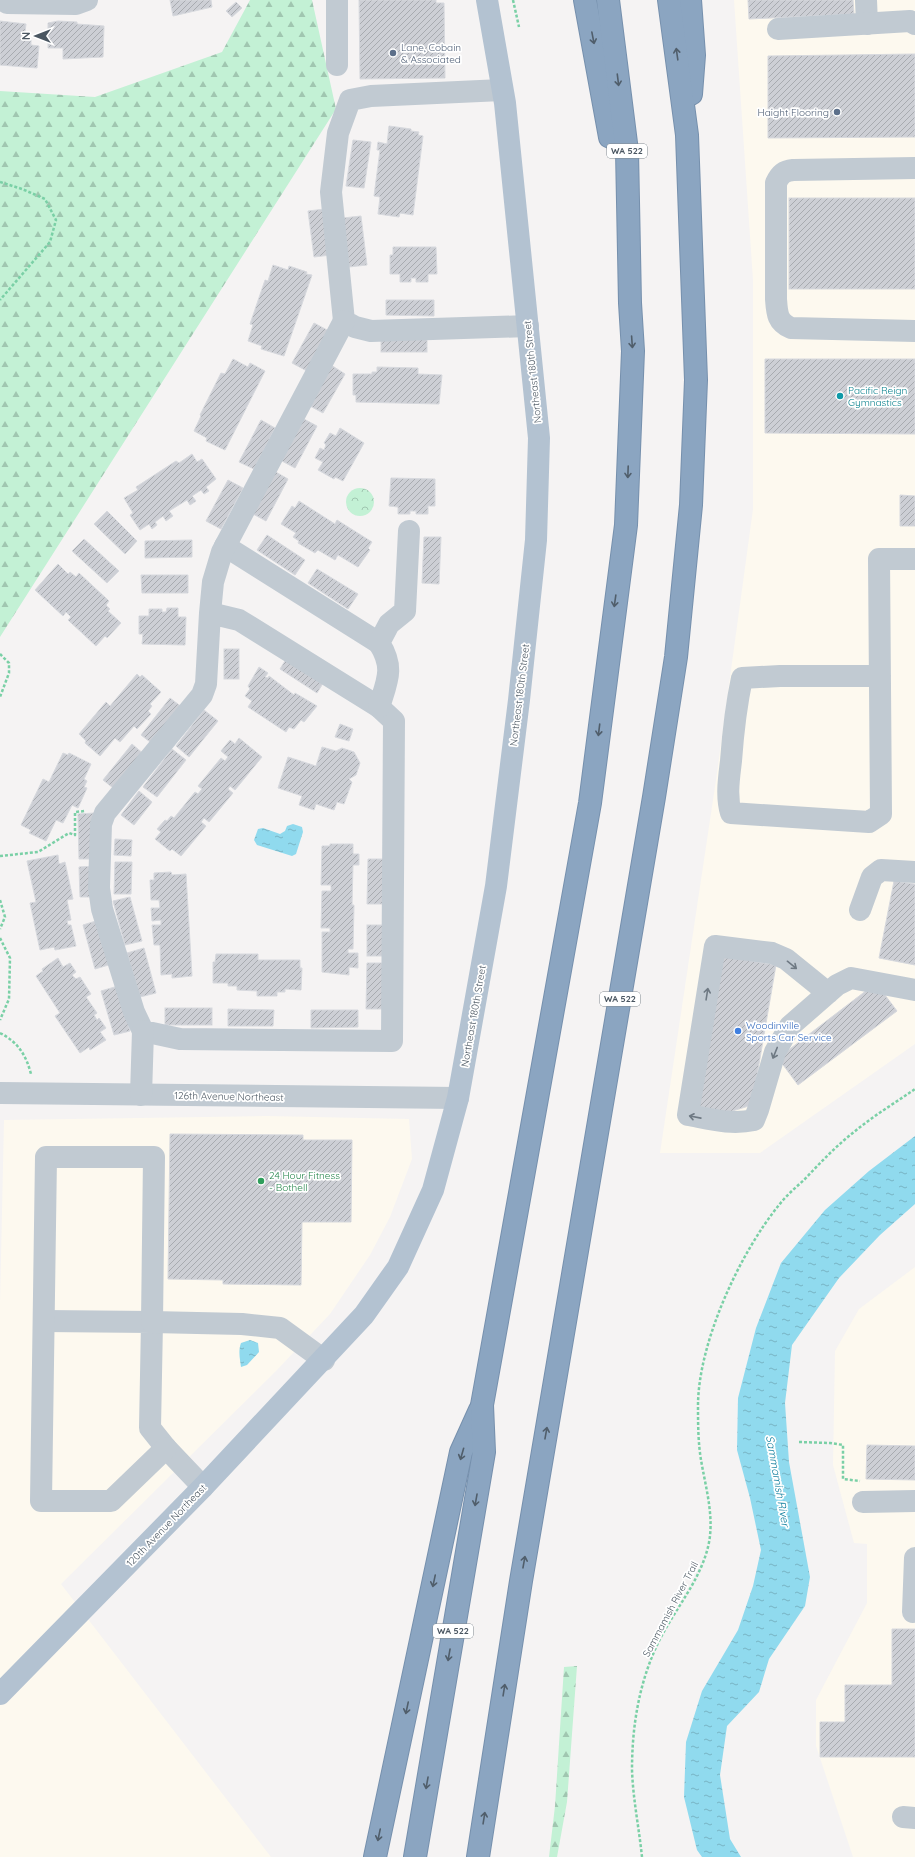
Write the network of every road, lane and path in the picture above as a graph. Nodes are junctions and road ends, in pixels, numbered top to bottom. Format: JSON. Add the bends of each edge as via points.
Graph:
{"nodes":[{"id":1,"x":87,"y":0,"type":"edge"},
{"id":2,"x":337,"y":0,"type":"edge"},
{"id":3,"x":487,"y":0,"type":"edge"},
{"id":4,"x":514,"y":0,"type":"edge"},
{"id":5,"x":585,"y":0,"type":"edge"},
{"id":6,"x":608,"y":0,"type":"edge"},
{"id":7,"x":669,"y":0,"type":"edge"},
{"id":8,"x":690,"y":0,"type":"edge"},
{"id":9,"x":866,"y":0,"type":"edge"},
{"id":10,"x":7,"y":3,"type":"dead end"},
{"id":11,"x":867,"y":24,"type":"junction"},
{"id":12,"x":915,"y":24,"type":"edge"},
{"id":13,"x":519,"y":27,"type":"dead end"},
{"id":14,"x":778,"y":29,"type":"dead end"},
{"id":15,"x":337,"y":65,"type":"dead end"},
{"id":16,"x":502,"y":90,"type":"junction"},
{"id":17,"x":687,"y":135,"type":"junction"},
{"id":18,"x":915,"y":168,"type":"edge"},
{"id":19,"x":0,"y":182,"type":"edge"},
{"id":20,"x":0,"y":300,"type":"edge"},
{"id":21,"x":630,"y":303,"type":"junction"},
{"id":22,"x":344,"y":321,"type":"junction"},
{"id":23,"x":528,"y":326,"type":"junction"},
{"id":24,"x":915,"y":331,"type":"edge"},
{"id":25,"x":409,"y":531,"type":"dead end"},
{"id":26,"x":225,"y":546,"type":"junction"},
{"id":27,"x":915,"y":559,"type":"edge"},
{"id":28,"x":210,"y":613,"type":"junction"},
{"id":29,"x":379,"y":643,"type":"junction"},
{"id":30,"x":0,"y":654,"type":"edge"},
{"id":31,"x":880,"y":676,"type":"junction"},
{"id":32,"x":0,"y":697,"type":"edge"},
{"id":33,"x":379,"y":707,"type":"junction"},
{"id":34,"x":105,"y":815,"type":"junction"},
{"id":35,"x":0,"y":856,"type":"edge"},
{"id":36,"x":915,"y":872,"type":"edge"},
{"id":37,"x":0,"y":900,"type":"edge"},
{"id":38,"x":860,"y":910,"type":"dead end"},
{"id":39,"x":0,"y":929,"type":"edge"},
{"id":40,"x":0,"y":938,"type":"edge"},
{"id":41,"x":915,"y":990,"type":"edge"},
{"id":42,"x":828,"y":993,"type":"junction"},
{"id":43,"x":0,"y":1020,"type":"edge"},
{"id":44,"x":144,"y":1031,"type":"junction"},
{"id":45,"x":0,"y":1033,"type":"edge"},
{"id":46,"x":915,"y":1089,"type":"edge"},
{"id":47,"x":0,"y":1093,"type":"edge"},
{"id":48,"x":32,"y":1094,"type":"junction"},
{"id":49,"x":141,"y":1095,"type":"junction"},
{"id":50,"x":458,"y":1098,"type":"junction"},
{"id":51,"x":44,"y":1321,"type":"junction"},
{"id":52,"x":152,"y":1322,"type":"junction"},
{"id":53,"x":326,"y":1357,"type":"junction"},
{"id":54,"x":482,"y":1405,"type":"junction"},
{"id":55,"x":799,"y":1442,"type":"dead end"},
{"id":56,"x":166,"y":1448,"type":"junction"},
{"id":57,"x":203,"y":1487,"type":"junction"},
{"id":58,"x":915,"y":1501,"type":"edge"},
{"id":59,"x":862,"y":1502,"type":"joint"},
{"id":60,"x":915,"y":1558,"type":"edge"},
{"id":61,"x":913,"y":1612,"type":"dead end"},
{"id":62,"x":0,"y":1694,"type":"edge"},
{"id":63,"x":375,"y":1857,"type":"edge"},
{"id":64,"x":415,"y":1857,"type":"edge"},
{"id":65,"x":478,"y":1857,"type":"edge"},
{"id":66,"x":642,"y":1857,"type":"edge"}],
"edges":[{"from":1,"to":10,"type":"street","via":[[76,4]]},
{"from":2,"to":15,"type":"street"},
{"from":3,"to":16,"type":"main road","name":"Northeast 180th Street"},
{"from":4,"to":13,"type":"path"},
{"from":5,"to":21,"type":"highway","one_way":true,"via":[[609,123]]},
{"from":6,"to":21,"type":"highway","number":"WA 522","one_way":true,"via":[[627,151]]},
{"from":17,"to":7,"type":"highway","number":"WA 522","one_way":true},
{"from":8,"to":17,"type":"highway","via":[[694,55]]},
{"from":9,"to":11,"type":"street"},
{"from":11,"to":12,"type":"street","via":[[910,21]]},
{"from":11,"to":14,"type":"street"},
{"from":16,"to":22,"type":"street","via":[[371,96],[350,100],[338,133],[331,192]]},
{"from":16,"to":23,"type":"main road","name":"Northeast 180th Street"},
{"from":65,"to":17,"type":"highway","number":"WA 522","one_way":true,"via":[[521,1581],[676,657],[691,505],[696,380]]},
{"from":18,"to":24,"type":"street","via":[[785,171],[776,183],[776,299],[779,321],[791,328]]},
{"from":19,"to":20,"type":"path","via":[[45,199],[56,220],[50,242]]},
{"from":21,"to":54,"type":"highway","number":"WA 522","one_way":true,"via":[[633,351],[626,525],[590,803]]},
{"from":22,"to":23,"type":"street","via":[[372,331]]},
{"from":22,"to":26,"type":"street"},
{"from":23,"to":50,"type":"main road","name":"Northeast 180th Street","via":[[539,438],[536,540],[496,886]]},
{"from":25,"to":29,"type":"street","via":[[405,611],[389,624]]},
{"from":26,"to":28,"type":"street","via":[[213,582]]},
{"from":26,"to":29,"type":"street"},
{"from":27,"to":31,"type":"street","via":[[879,558]]},
{"from":28,"to":33,"type":"street","via":[[239,620]]},
{"from":28,"to":34,"type":"street","via":[[206,684],[202,695]]},
{"from":29,"to":33,"type":"street","via":[[387,656],[388,675]]},
{"from":30,"to":32,"type":"path","via":[[9,663],[10,673]]},
{"from":31,"to":31,"type":"street","via":[[880,814],[869,822],[731,813],[728,800],[730,772],[737,700],[742,678]]},
{"from":33,"to":44,"type":"street","via":[[394,722],[392,1041],[180,1039]]},
{"from":34,"to":35,"type":"path","via":[[94,811],[75,812],[75,836],[69,833],[38,852]]},
{"from":34,"to":44,"type":"street","via":[[101,824],[99,888],[102,909],[134,1012]]},
{"from":36,"to":38,"type":"street","via":[[880,870],[872,877]]},
{"from":37,"to":39,"type":"path","via":[[5,917]]},
{"from":40,"to":43,"type":"path","via":[[10,958],[8,999]]},
{"from":41,"to":42,"type":"street","via":[[851,978]]},
{"from":42,"to":42,"type":"street","one_way":true,"via":[[790,1026],[775,1052],[754,1120],[727,1122],[688,1115],[715,946],[772,953],[786,959]]},
{"from":44,"to":49,"type":"street"},
{"from":45,"to":48,"type":"path","via":[[11,1039],[28,1062]]},
{"from":46,"to":66,"type":"path","name":"Sammamish River Trail","via":[[854,1132],[779,1204],[735,1275],[717,1317],[705,1355],[698,1397],[701,1458],[710,1517],[709,1543],[699,1574],[662,1634],[653,1654],[643,1680],[635,1717],[632,1770]]},
{"from":47,"to":48,"type":"street","name":"126th Avenue Northeast"},
{"from":48,"to":49,"type":"street","name":"126th Avenue Northeast"},
{"from":49,"to":50,"type":"street","name":"126th Avenue Northeast"},
{"from":50,"to":53,"type":"main road","name":"Northeast 180th Street","via":[[433,1190],[398,1267],[364,1315]]},
{"from":51,"to":52,"type":"street"},
{"from":51,"to":52,"type":"street","via":[[46,1157],[154,1157]]},
{"from":51,"to":56,"type":"street","via":[[41,1501],[111,1501]]},
{"from":52,"to":53,"type":"street","via":[[242,1324],[280,1328]]},
{"from":52,"to":56,"type":"street","via":[[150,1428]]},
{"from":53,"to":57,"type":"main road","name":"120th Avenue Northeast"},
{"from":54,"to":63,"type":"highway","one_way":true,"via":[[461,1452]]},
{"from":54,"to":64,"type":"highway","number":"WA 522","one_way":true,"via":[[484,1452]]},
{"from":55,"to":59,"type":"path","via":[[830,1442],[843,1445],[843,1479],[863,1481]]},
{"from":56,"to":57,"type":"street"},
{"from":57,"to":62,"type":"main road","name":"120th Avenue Northeast"},
{"from":58,"to":59,"type":"street"},
{"from":60,"to":61,"type":"street"}]}
